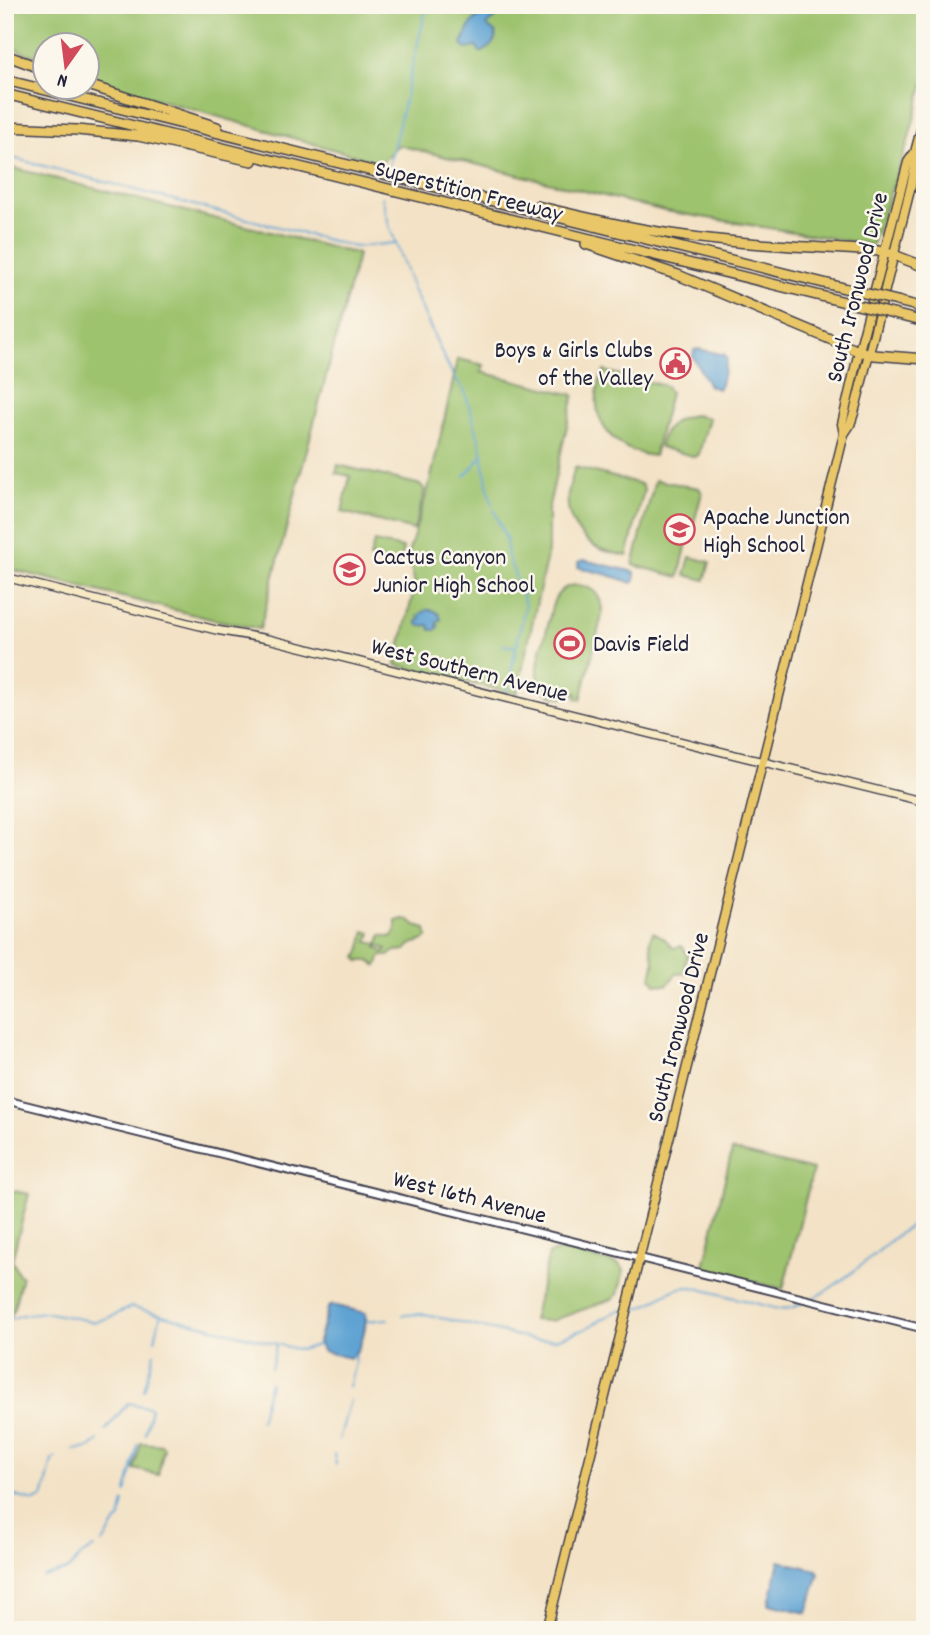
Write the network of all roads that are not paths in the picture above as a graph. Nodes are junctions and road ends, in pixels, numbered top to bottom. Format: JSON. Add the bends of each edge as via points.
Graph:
{"nodes":[{"id":1,"x":5,"y":55,"type":"edge"},
{"id":2,"x":32,"y":66,"type":"edge"},
{"id":3,"x":5,"y":80,"type":"edge"},
{"id":4,"x":102,"y":90,"type":"edge"},
{"id":5,"x":5,"y":94,"type":"edge"},
{"id":6,"x":925,"y":115,"type":"edge"},
{"id":7,"x":5,"y":127,"type":"edge"},
{"id":8,"x":278,"y":147,"type":"junction"},
{"id":9,"x":395,"y":176,"type":"junction"},
{"id":10,"x":359,"y":182,"type":"junction"},
{"id":11,"x":522,"y":222,"type":"junction"},
{"id":12,"x":889,"y":254,"type":"junction"},
{"id":13,"x":925,"y":267,"type":"edge"},
{"id":14,"x":925,"y":308,"type":"edge"},
{"id":15,"x":925,"y":322,"type":"edge"},
{"id":16,"x":864,"y":352,"type":"junction"},
{"id":17,"x":925,"y":359,"type":"edge"},
{"id":18,"x":5,"y":578,"type":"edge"},
{"id":19,"x":763,"y":762,"type":"junction"},
{"id":20,"x":925,"y":802,"type":"edge"},
{"id":21,"x":5,"y":1100,"type":"edge"},
{"id":22,"x":639,"y":1258,"type":"junction"},
{"id":23,"x":925,"y":1329,"type":"edge"},
{"id":24,"x":5,"y":1627,"type":"edge"},
{"id":25,"x":15,"y":1630,"type":"edge"},
{"id":26,"x":547,"y":1630,"type":"edge"}],
"edges":[{"from":1,"to":2,"type":"highway"},
{"from":3,"to":8,"type":"highway","name":"Superstition Freeway"},
{"from":4,"to":8,"type":"highway"},
{"from":5,"to":10,"type":"highway","name":"Superstition Freeway"},
{"from":6,"to":12,"type":"main road","name":"South Ironwood Drive","via":[[908,162]]},
{"from":7,"to":10,"type":"highway","via":[[138,136]]},
{"from":8,"to":9,"type":"highway","name":"Superstition Freeway"},
{"from":9,"to":12,"type":"highway","via":[[683,236]]},
{"from":9,"to":14,"type":"highway","name":"Superstition Freeway","bridge":true},
{"from":10,"to":11,"type":"highway","name":"Superstition Freeway"},
{"from":11,"to":15,"type":"highway","name":"Superstition Freeway","bridge":true},
{"from":11,"to":16,"type":"highway","via":[[678,275]]},
{"from":12,"to":13,"type":"highway"},
{"from":12,"to":16,"type":"main road","name":"South Ironwood Drive"},
{"from":16,"to":17,"type":"highway"},
{"from":16,"to":19,"type":"main road","name":"South Ironwood Drive","via":[[842,424],[844,434]]},
{"from":18,"to":19,"type":"main road","name":"West Southern Avenue"},
{"from":19,"to":20,"type":"main road","name":"West Southern Avenue"},
{"from":19,"to":22,"type":"main road","name":"South Ironwood Drive"},
{"from":21,"to":22,"type":"street","name":"West 16th Avenue"},
{"from":22,"to":23,"type":"street","name":"West 16th Avenue"},
{"from":22,"to":26,"type":"main road","name":"South Ironwood Drive"},
{"from":24,"to":25,"type":"main road"}]}
